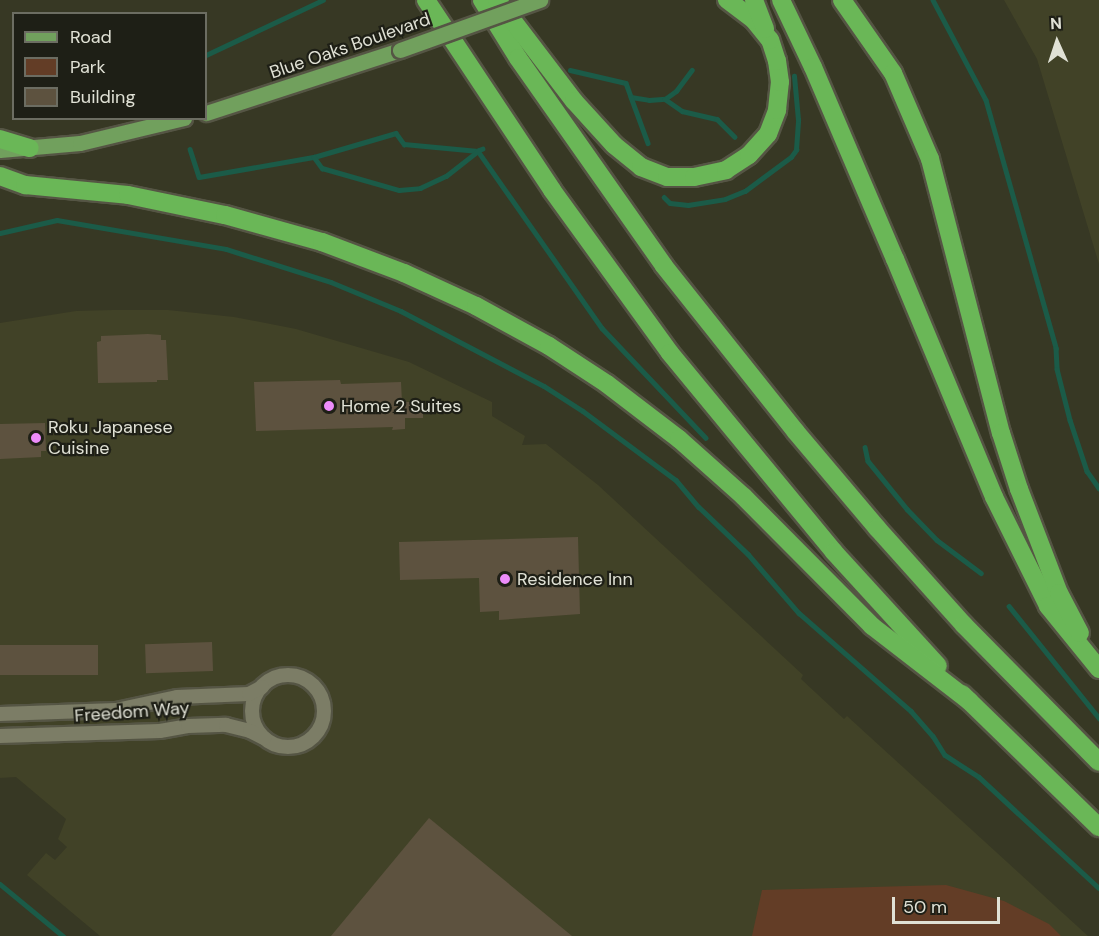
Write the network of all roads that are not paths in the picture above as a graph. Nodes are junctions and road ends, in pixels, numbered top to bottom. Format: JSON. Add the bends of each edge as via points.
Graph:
{"nodes":[{"id":1,"x":426,"y":0,"type":"edge"},
{"id":2,"x":482,"y":0,"type":"edge"},
{"id":3,"x":497,"y":0,"type":"edge"},
{"id":4,"x":540,"y":0,"type":"edge"},
{"id":5,"x":727,"y":0,"type":"edge"},
{"id":6,"x":754,"y":0,"type":"edge"},
{"id":7,"x":781,"y":0,"type":"edge"},
{"id":8,"x":842,"y":0,"type":"edge"},
{"id":9,"x":770,"y":40,"type":"junction"},
{"id":10,"x":207,"y":113,"type":"edge"},
{"id":11,"x":175,"y":120,"type":"edge"},
{"id":12,"x":0,"y":139,"type":"edge"},
{"id":13,"x":30,"y":148,"type":"junction"},
{"id":14,"x":0,"y":150,"type":"edge"},
{"id":15,"x":0,"y":176,"type":"edge"},
{"id":16,"x":25,"y":185,"type":"junction"},
{"id":17,"x":0,"y":186,"type":"edge"},
{"id":18,"x":1098,"y":667,"type":"edge"},
{"id":19,"x":262,"y":687,"type":"junction"},
{"id":20,"x":969,"y":701,"type":"junction"},
{"id":21,"x":0,"y":714,"type":"edge"},
{"id":22,"x":0,"y":736,"type":"edge"},
{"id":23,"x":264,"y":738,"type":"junction"},
{"id":24,"x":1099,"y":762,"type":"edge"},
{"id":25,"x":1099,"y":827,"type":"edge"}],
"edges":[{"from":1,"to":20,"type":"highway","via":[[552,190],[670,353],[827,543]]},
{"from":2,"to":24,"type":"highway","via":[[531,78],[657,257],[796,432],[964,625]]},
{"from":3,"to":9,"type":"highway","via":[[574,101],[614,145],[642,167],[667,177],[694,177],[726,170],[749,155],[768,134],[777,110],[780,82]]},
{"from":4,"to":10,"type":"main road","name":"Blue Oaks Boulevard","bridge":true},
{"from":5,"to":9,"type":"highway","via":[[754,20]]},
{"from":6,"to":9,"type":"highway"},
{"from":7,"to":18,"type":"highway","via":[[813,66],[993,497],[1048,606]]},
{"from":8,"to":18,"type":"highway","via":[[893,73],[930,159],[1018,489],[1059,593]]},
{"from":11,"to":13,"type":"main road","via":[[80,142]]},
{"from":12,"to":13,"type":"highway"},
{"from":13,"to":14,"type":"main road"},
{"from":15,"to":16,"type":"highway"},
{"from":16,"to":17,"type":"highway"},
{"from":16,"to":20,"type":"highway","via":[[128,195],[225,215],[322,242],[477,306],[607,384],[679,439],[744,497],[872,626]]},
{"from":19,"to":21,"type":"street","name":"Freedom Way","via":[[249,694],[177,697],[116,710]]},
{"from":19,"to":23,"type":"street","via":[[252,713]]},
{"from":19,"to":23,"type":"street","via":[[287,675],[305,679],[319,692],[324,710],[315,736],[299,746],[281,747]]},
{"from":20,"to":25,"type":"highway"},
{"from":22,"to":23,"type":"street","name":"Freedom Way","via":[[226,725]]}]}
